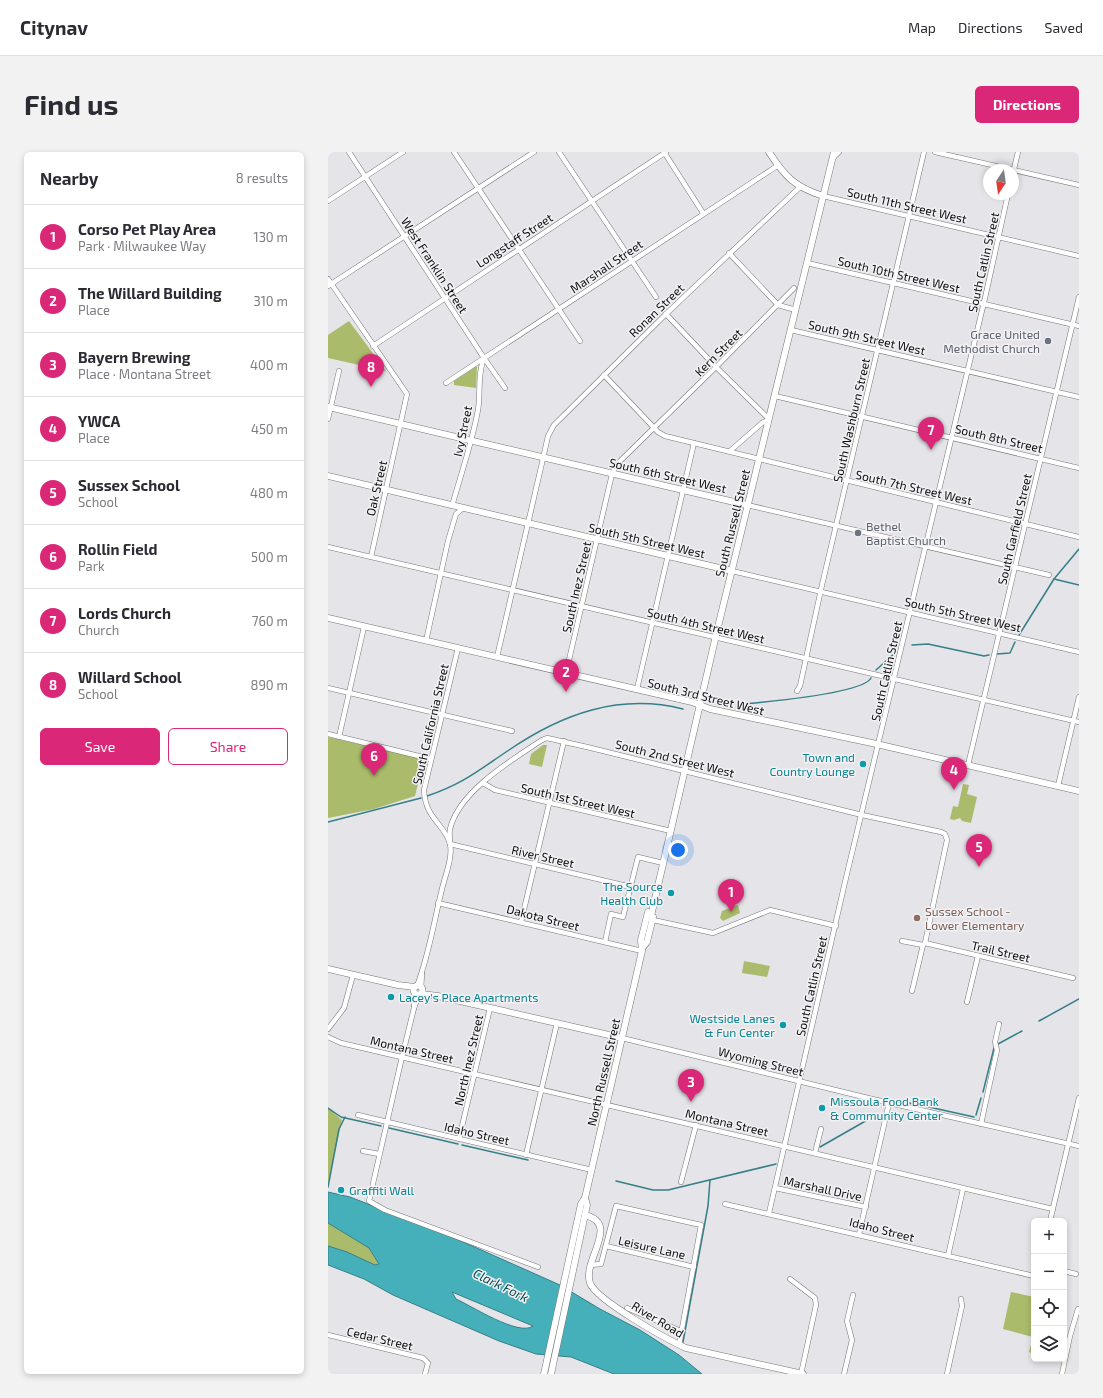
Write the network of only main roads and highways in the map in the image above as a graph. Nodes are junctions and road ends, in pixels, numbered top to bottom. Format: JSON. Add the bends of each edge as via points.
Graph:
{"nodes":[{"id":1,"x":769,"y":152,"type":"edge"},
{"id":2,"x":834,"y":152,"type":"edge"},
{"id":3,"x":824,"y":196,"type":"junction"},
{"id":4,"x":329,"y":408,"type":"edge"},
{"id":5,"x":328,"y":476,"type":"edge"},
{"id":6,"x":748,"y":505,"type":"junction"},
{"id":7,"x":732,"y":571,"type":"junction"},
{"id":8,"x":328,"y":618,"type":"edge"},
{"id":9,"x":703,"y":706,"type":"junction"},
{"id":10,"x":1079,"y":791,"type":"edge"},
{"id":11,"x":654,"y":900,"type":"junction"},
{"id":12,"x":643,"y":949,"type":"junction"},
{"id":13,"x":328,"y":969,"type":"edge"},
{"id":14,"x":622,"y":1038,"type":"junction"},
{"id":15,"x":585,"y":1198,"type":"junction"},
{"id":16,"x":585,"y":1215,"type":"junction"},
{"id":17,"x":544,"y":1374,"type":"edge"},
{"id":18,"x":551,"y":1374,"type":"edge"},
{"id":19,"x":802,"y":1374,"type":"edge"}],
"edges":[{"from":1,"to":3,"type":"main road","via":[[778,166],[800,187]]},
{"from":2,"to":3,"type":"main road","name":"South Russell Street"},
{"from":3,"to":6,"type":"main road","name":"South Russell Street"},
{"from":4,"to":6,"type":"main road","name":"South 6th Street West"},
{"from":5,"to":7,"type":"main road","name":"South 5th Street West"},
{"from":6,"to":7,"type":"main road","name":"South Russell Street"},
{"from":7,"to":9,"type":"main road","name":"South Russell Street"},
{"from":8,"to":9,"type":"main road","name":"South 3rd Street West"},
{"from":9,"to":10,"type":"main road","name":"South 3rd Street West"},
{"from":9,"to":11,"type":"main road","name":"South Russell Street"},
{"from":11,"to":12,"type":"main road","name":"South Russell Street","via":[[652,920]]},
{"from":11,"to":12,"type":"main road","name":"South Russell Street","via":[[641,940]]},
{"from":12,"to":14,"type":"main road","name":"North Russell Street"},
{"from":13,"to":14,"type":"main road","name":"Wyoming Street"},
{"from":14,"to":15,"type":"main road","name":"North Russell Street"},
{"from":15,"to":16,"type":"main road","name":"North Russell Street"},
{"from":15,"to":17,"type":"main road","name":"North Russell Street","via":[[581,1204]]},
{"from":16,"to":18,"type":"main road","name":"North Russell Street"},
{"from":16,"to":19,"type":"main road","name":"River Road","via":[[595,1218],[601,1228],[589,1273],[590,1286],[602,1298],[679,1345]]}]}
